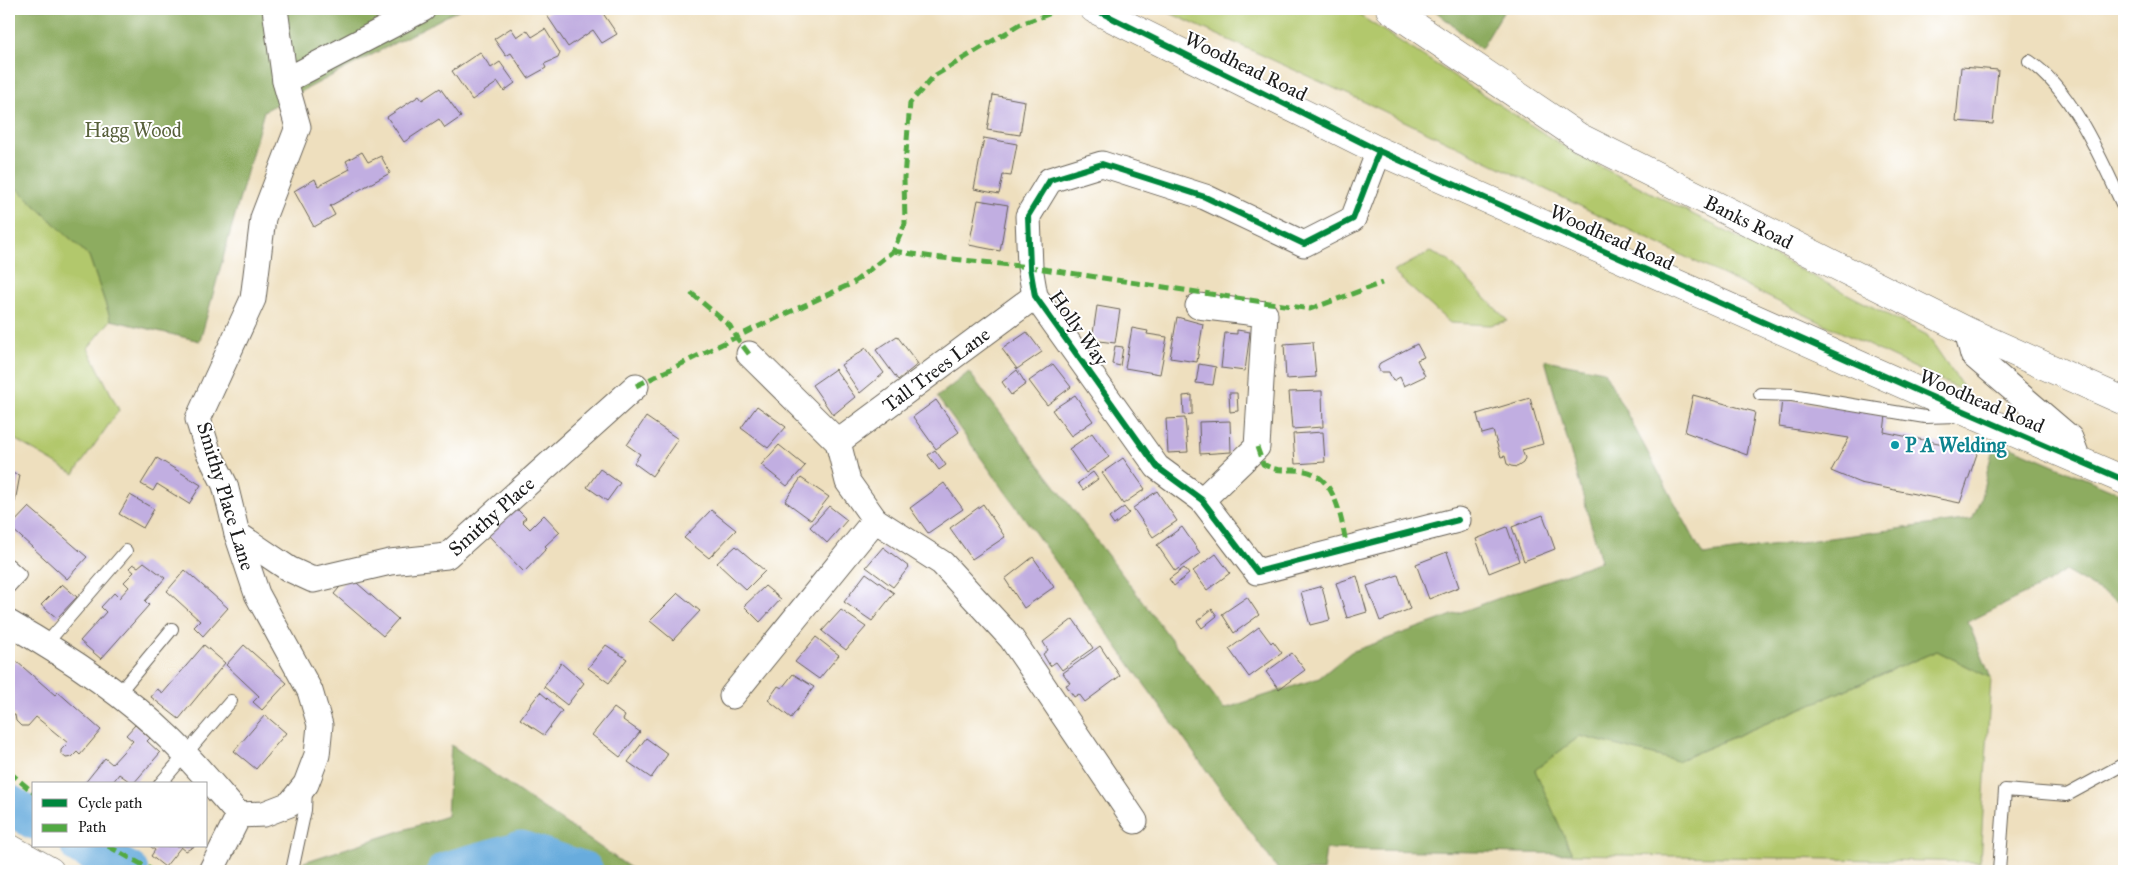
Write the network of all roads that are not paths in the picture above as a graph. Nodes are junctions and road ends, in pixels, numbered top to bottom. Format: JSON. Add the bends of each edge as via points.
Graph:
{"nodes":[{"id":1,"x":275,"y":9,"type":"edge"},
{"id":2,"x":423,"y":9,"type":"edge"},
{"id":3,"x":1094,"y":9,"type":"edge"},
{"id":4,"x":1390,"y":9,"type":"edge"},
{"id":5,"x":2029,"y":62,"type":"dead end"},
{"id":6,"x":284,"y":81,"type":"junction"},
{"id":7,"x":1379,"y":151,"type":"junction"},
{"id":8,"x":2124,"y":208,"type":"edge"},
{"id":9,"x":1035,"y":296,"type":"junction"},
{"id":10,"x":1198,"y":306,"type":"dead end"},
{"id":11,"x":1967,"y":331,"type":"junction"},
{"id":12,"x":749,"y":354,"type":"dead end"},
{"id":13,"x":636,"y":386,"type":"dead end"},
{"id":14,"x":1760,"y":394,"type":"dead end"},
{"id":15,"x":2124,"y":400,"type":"edge"},
{"id":16,"x":1974,"y":416,"type":"junction"},
{"id":17,"x":838,"y":442,"type":"junction"},
{"id":18,"x":2078,"y":460,"type":"junction"},
{"id":19,"x":2124,"y":480,"type":"edge"},
{"id":20,"x":1202,"y":500,"type":"junction"},
{"id":21,"x":875,"y":520,"type":"junction"},
{"id":22,"x":1458,"y":520,"type":"dead end"},
{"id":23,"x":237,"y":534,"type":"junction"},
{"id":24,"x":126,"y":551,"type":"dead end"},
{"id":25,"x":9,"y":565,"type":"edge"},
{"id":26,"x":9,"y":587,"type":"edge"},
{"id":27,"x":9,"y":622,"type":"edge"},
{"id":28,"x":172,"y":629,"type":"dead end"},
{"id":29,"x":46,"y":644,"type":"junction"},
{"id":30,"x":118,"y":694,"type":"junction"},
{"id":31,"x":732,"y":696,"type":"dead end"},
{"id":32,"x":231,"y":701,"type":"dead end"},
{"id":33,"x":185,"y":755,"type":"junction"},
{"id":34,"x":2124,"y":764,"type":"edge"},
{"id":35,"x":162,"y":782,"type":"edge"},
{"id":36,"x":306,"y":784,"type":"junction"},
{"id":37,"x":239,"y":815,"type":"junction"},
{"id":38,"x":1136,"y":820,"type":"dead end"},
{"id":39,"x":9,"y":848,"type":"edge"},
{"id":40,"x":50,"y":871,"type":"edge"},
{"id":41,"x":211,"y":871,"type":"edge"},
{"id":42,"x":292,"y":871,"type":"edge"},
{"id":43,"x":1999,"y":871,"type":"edge"}],
"edges":[{"from":1,"to":6,"type":"street","name":"Smithy Place Lane"},
{"from":2,"to":6,"type":"street"},
{"from":3,"to":7,"type":"main road","name":"Woodhead Road"},
{"from":4,"to":11,"type":"main road","name":"Banks Road","via":[[1579,137]]},
{"from":5,"to":8,"type":"lane","via":[[2043,70],[2083,125]]},
{"from":6,"to":23,"type":"street","name":"Smithy Place Lane","via":[[298,127],[263,218],[253,299],[198,419],[208,451],[225,485]]},
{"from":7,"to":9,"type":"street","name":"Holly Way","via":[[1353,219],[1304,244],[1205,197],[1102,164],[1050,180],[1028,216]]},
{"from":7,"to":16,"type":"main road","name":"Woodhead Road"},
{"from":9,"to":17,"type":"street","name":"Tall Trees Lane"},
{"from":9,"to":20,"type":"street","name":"Holly Way","via":[[1157,467]]},
{"from":10,"to":20,"type":"street","via":[[1265,314],[1257,448]]},
{"from":11,"to":15,"type":"main road","name":"Banks Road"},
{"from":11,"to":18,"type":"street","via":[[1972,355],[2070,438]]},
{"from":12,"to":17,"type":"street"},
{"from":13,"to":23,"type":"street","name":"Smithy Place","via":[[447,556],[390,562],[313,580]]},
{"from":14,"to":16,"type":"lane","via":[[1792,395],[1925,417]]},
{"from":16,"to":18,"type":"main road","name":"Woodhead Road"},
{"from":17,"to":21,"type":"street","via":[[848,482]]},
{"from":18,"to":19,"type":"main road","name":"Woodhead Road"},
{"from":20,"to":22,"type":"street","name":"Holly Way","via":[[1257,572]]},
{"from":21,"to":31,"type":"street"},
{"from":21,"to":38,"type":"street","via":[[942,563],[1011,638]]},
{"from":23,"to":36,"type":"street","name":"Smithy Place Lane","via":[[257,594],[310,690],[320,725],[317,755]]},
{"from":24,"to":29,"type":"lane"},
{"from":25,"to":26,"type":"lane","via":[[20,576]]},
{"from":27,"to":29,"type":"street"},
{"from":28,"to":30,"type":"lane"},
{"from":29,"to":30,"type":"street"},
{"from":30,"to":33,"type":"street"},
{"from":32,"to":33,"type":"lane"},
{"from":33,"to":35,"type":"lane"},
{"from":33,"to":37,"type":"street"},
{"from":34,"to":43,"type":"lane","via":[[2067,795],[2005,790]]},
{"from":36,"to":37,"type":"street","name":"Smithy Place Lane","via":[[290,804],[264,814]]},
{"from":36,"to":42,"type":"lane","via":[[306,810]]},
{"from":37,"to":41,"type":"street"},
{"from":39,"to":40,"type":"main road"}]}
